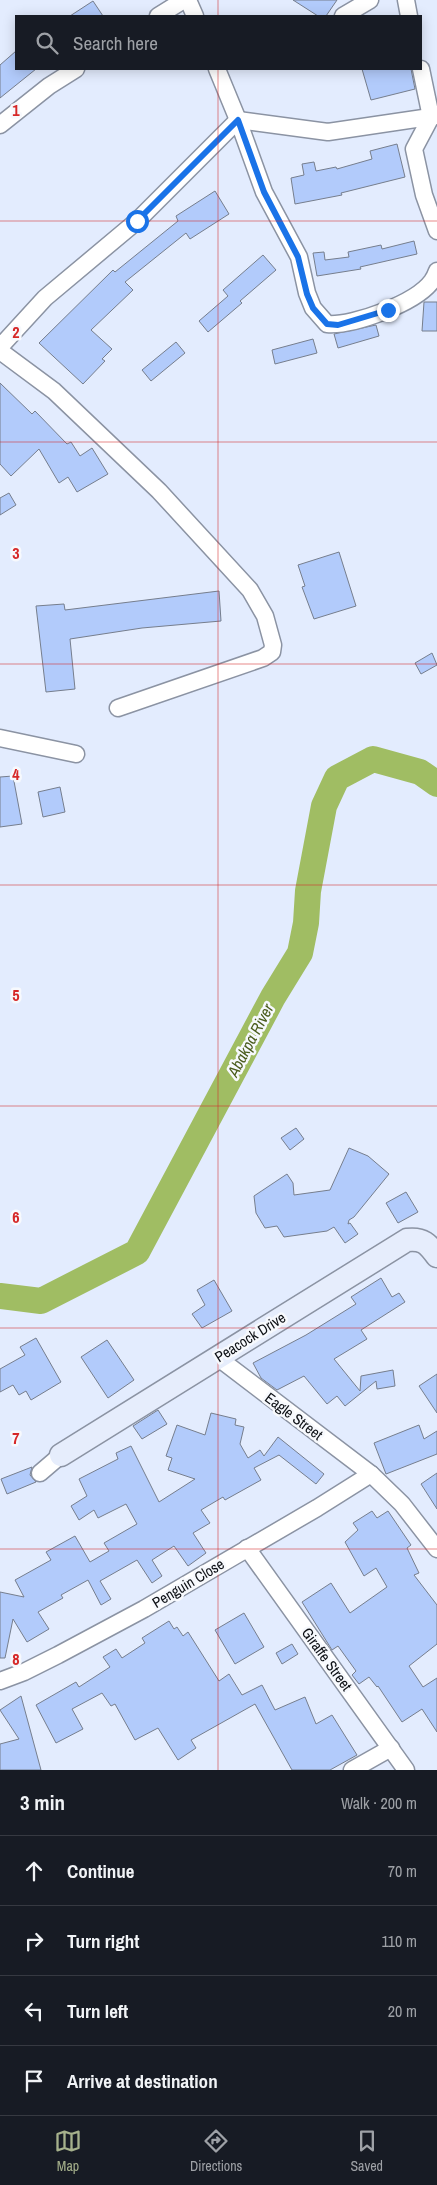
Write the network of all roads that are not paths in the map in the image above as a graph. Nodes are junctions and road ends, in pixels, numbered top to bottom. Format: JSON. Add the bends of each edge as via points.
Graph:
{"nodes":[{"id":1,"x":184,"y":0,"type":"edge"},
{"id":2,"x":188,"y":0,"type":"edge"},
{"id":3,"x":370,"y":0,"type":"edge"},
{"id":4,"x":406,"y":0,"type":"edge"},
{"id":5,"x":160,"y":15,"type":"edge"},
{"id":6,"x":195,"y":15,"type":"edge"},
{"id":7,"x":345,"y":15,"type":"edge"},
{"id":8,"x":409,"y":15,"type":"edge"},
{"id":9,"x":74,"y":70,"type":"edge"},
{"id":10,"x":217,"y":70,"type":"edge"},
{"id":11,"x":421,"y":70,"type":"edge"},
{"id":12,"x":434,"y":117,"type":"edge"},
{"id":13,"x":238,"y":120,"type":"junction"},
{"id":14,"x":0,"y":125,"type":"edge"},
{"id":15,"x":437,"y":231,"type":"edge"},
{"id":16,"x":437,"y":270,"type":"edge"},
{"id":17,"x":0,"y":349,"type":"edge"},
{"id":18,"x":118,"y":708,"type":"dead end"},
{"id":19,"x":0,"y":738,"type":"edge"},
{"id":20,"x":76,"y":754,"type":"dead end"},
{"id":21,"x":437,"y":1256,"type":"edge"},
{"id":22,"x":218,"y":1357,"type":"junction"},
{"id":23,"x":61,"y":1455,"type":"joint"},
{"id":24,"x":40,"y":1473,"type":"dead end"},
{"id":25,"x":371,"y":1474,"type":"junction"},
{"id":26,"x":247,"y":1548,"type":"junction"},
{"id":27,"x":437,"y":1549,"type":"edge"},
{"id":28,"x":0,"y":1680,"type":"edge"},
{"id":29,"x":391,"y":1748,"type":"junction"},
{"id":30,"x":352,"y":1770,"type":"edge"},
{"id":31,"x":406,"y":1770,"type":"edge"}],
"edges":[{"from":1,"to":5,"type":"street"},
{"from":2,"to":6,"type":"street"},
{"from":3,"to":7,"type":"street"},
{"from":4,"to":8,"type":"street"},
{"from":9,"to":14,"type":"street"},
{"from":10,"to":13,"type":"street"},
{"from":11,"to":12,"type":"street"},
{"from":12,"to":13,"type":"street","via":[[328,132]]},
{"from":12,"to":15,"type":"street","via":[[414,149],[424,195]]},
{"from":13,"to":16,"type":"street","via":[[264,192],[298,257],[313,308],[327,324],[338,325],[388,310],[411,299],[432,281]]},
{"from":13,"to":17,"type":"street","via":[[137,221],[45,298]]},
{"from":17,"to":18,"type":"street","via":[[54,391],[159,491],[250,590],[265,616],[273,645],[272,652],[263,658]]},
{"from":19,"to":20,"type":"street"},
{"from":21,"to":22,"type":"street","name":"Peacock Drive","via":[[429,1245],[419,1239],[408,1240]]},
{"from":22,"to":23,"type":"street","name":"Peacock Drive"},
{"from":22,"to":25,"type":"street","name":"Eagle Street"},
{"from":23,"to":24,"type":"street"},
{"from":25,"to":26,"type":"street","name":"Penguin Close"},
{"from":25,"to":27,"type":"street","name":"Eagle Street","via":[[402,1504]]},
{"from":26,"to":28,"type":"street","name":"Penguin Close","via":[[84,1642],[24,1672]]},
{"from":26,"to":29,"type":"street","name":"Giraffe Street"},
{"from":29,"to":30,"type":"street"},
{"from":29,"to":31,"type":"street","name":"Giraffe Street"}]}
